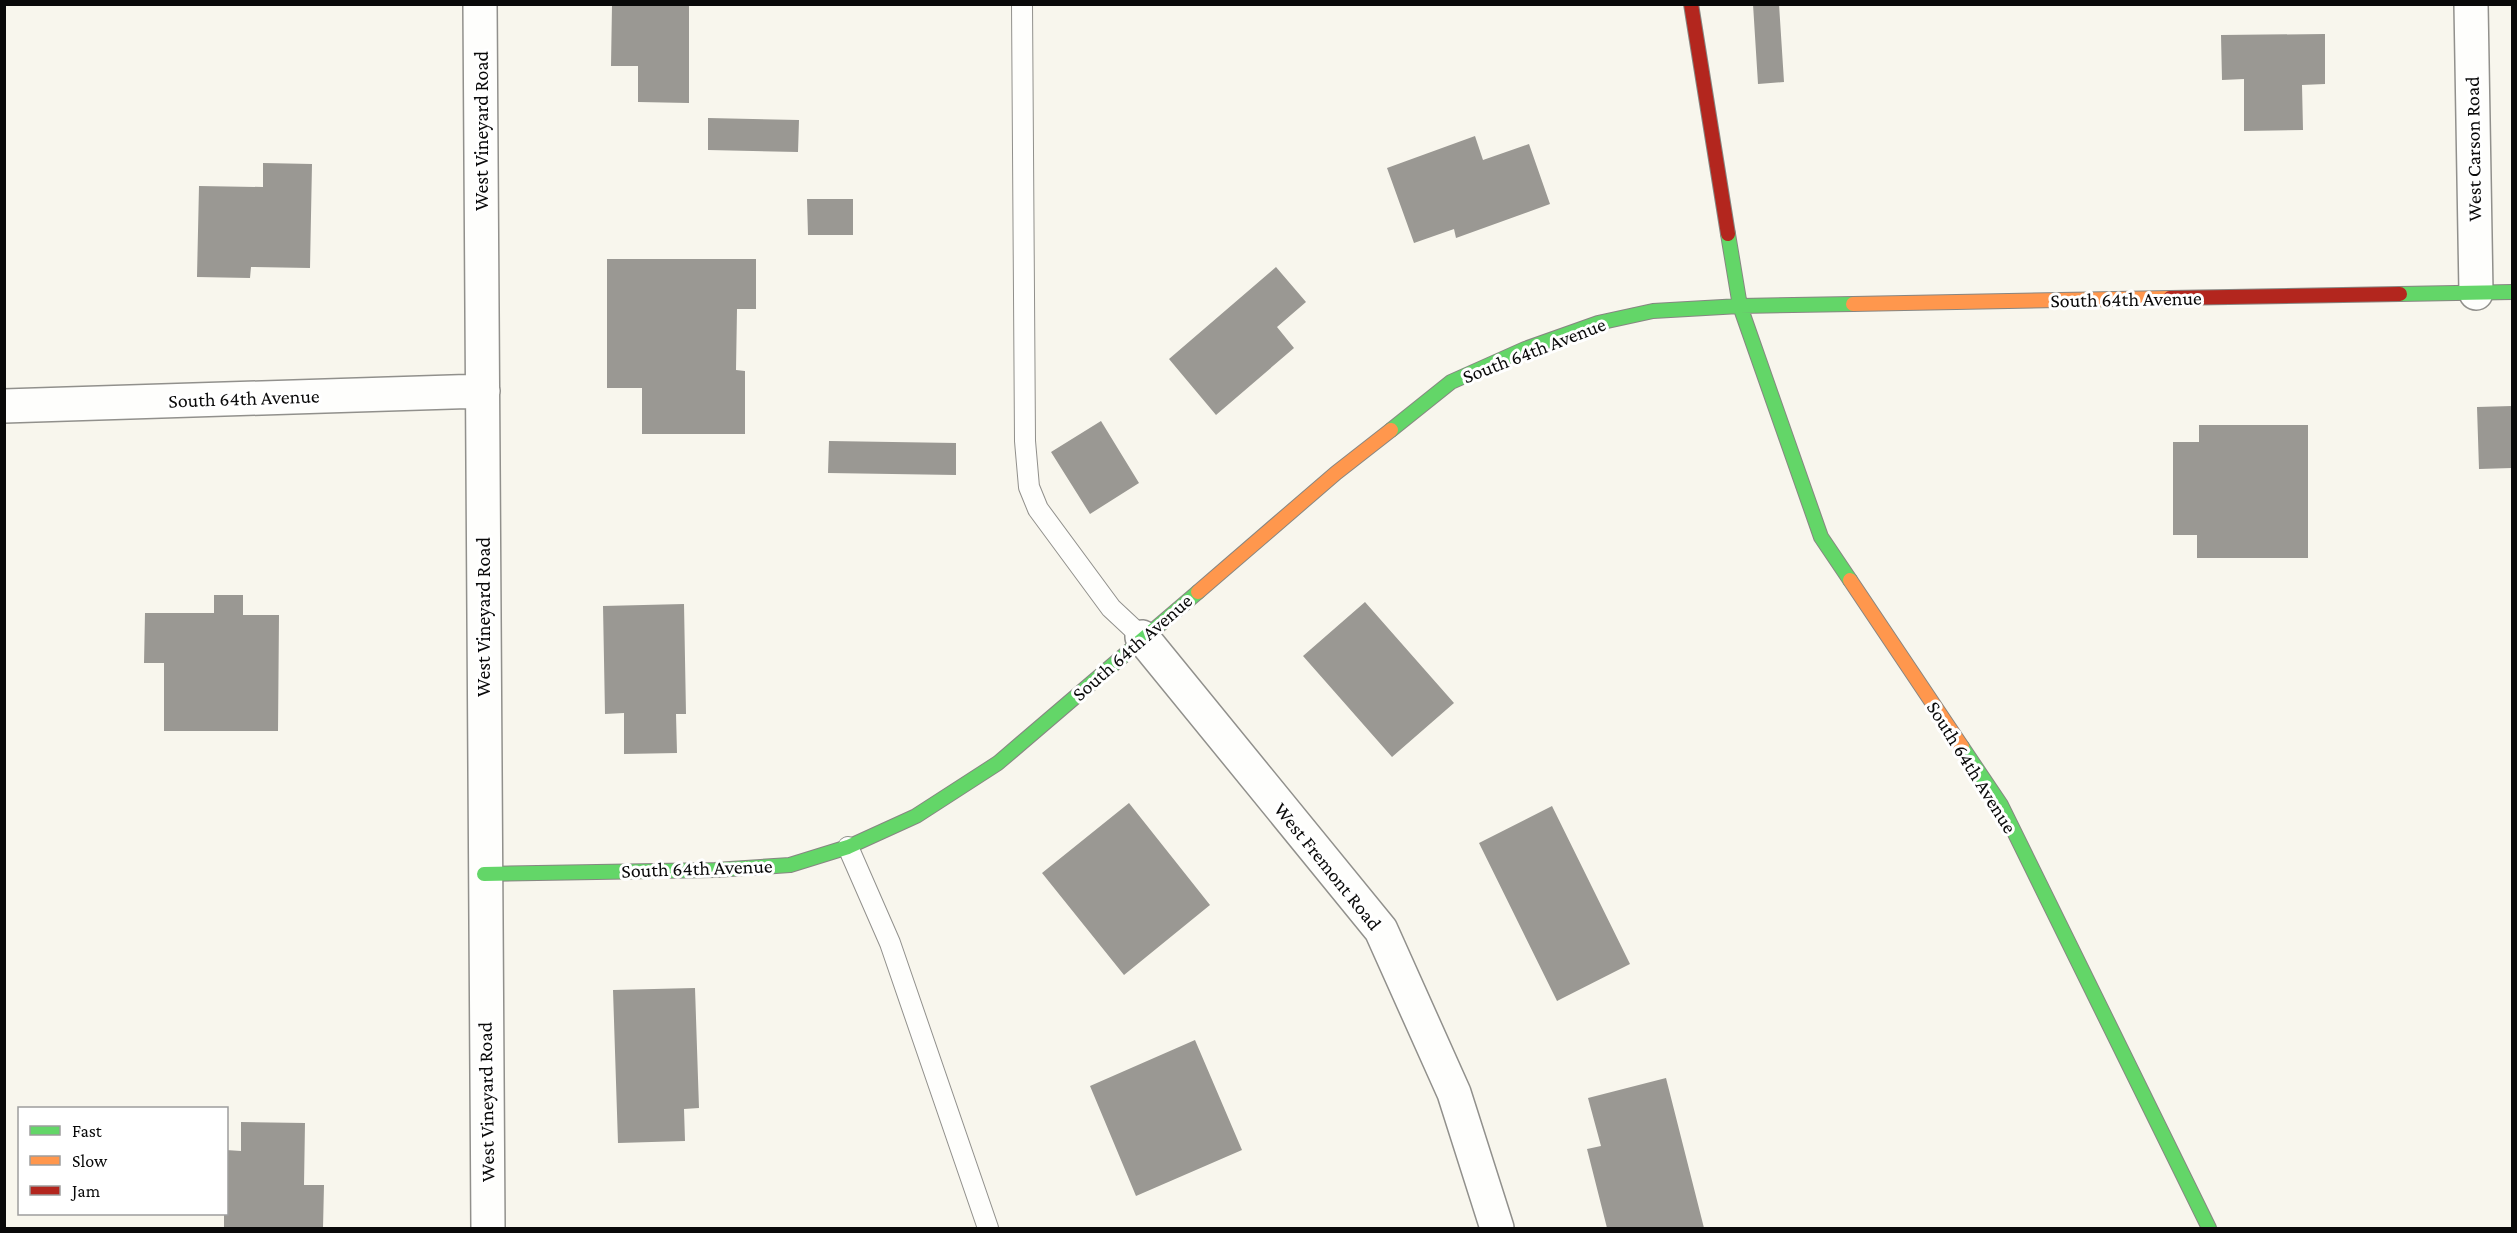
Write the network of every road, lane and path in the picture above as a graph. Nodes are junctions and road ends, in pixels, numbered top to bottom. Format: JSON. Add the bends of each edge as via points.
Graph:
{"nodes":[{"id":1,"x":480,"y":4,"type":"edge"},
{"id":2,"x":1022,"y":4,"type":"edge"},
{"id":3,"x":1691,"y":4,"type":"edge"},
{"id":4,"x":2471,"y":4,"type":"edge"},
{"id":5,"x":2512,"y":292,"type":"edge"},
{"id":6,"x":2476,"y":293,"type":"junction"},
{"id":7,"x":1740,"y":306,"type":"junction"},
{"id":8,"x":483,"y":391,"type":"junction"},
{"id":9,"x":4,"y":406,"type":"edge"},
{"id":10,"x":1142,"y":637,"type":"junction"},
{"id":11,"x":849,"y":847,"type":"junction"},
{"id":12,"x":484,"y":874,"type":"junction"},
{"id":13,"x":488,"y":1228,"type":"edge"},
{"id":14,"x":988,"y":1228,"type":"edge"},
{"id":15,"x":1497,"y":1228,"type":"edge"},
{"id":16,"x":2209,"y":1228,"type":"edge"}],
"edges":[{"from":1,"to":8,"type":"street","name":"West Vineyard Road"},
{"from":2,"to":10,"type":"lane","via":[[1025,441],[1029,487],[1038,510],[1105,599]]},
{"from":3,"to":7,"type":"street","name":"South 64th Avenue"},
{"from":4,"to":6,"type":"street","name":"West Carson Road"},
{"from":5,"to":6,"type":"street","name":"South 64th Avenue"},
{"from":6,"to":7,"type":"street","name":"South 64th Avenue"},
{"from":7,"to":10,"type":"street","name":"South 64th Avenue","via":[[1653,310],[1599,323],[1525,349],[1451,382],[1336,472]]},
{"from":7,"to":16,"type":"street","name":"South 64th Avenue","via":[[1821,537],[2001,805]]},
{"from":8,"to":9,"type":"street","name":"South 64th Avenue"},
{"from":8,"to":12,"type":"street","name":"West Vineyard Road"},
{"from":10,"to":11,"type":"street","name":"South 64th Avenue","via":[[998,763],[916,816]]},
{"from":10,"to":15,"type":"street","name":"West Fremont Road","via":[[1381,930],[1454,1093]]},
{"from":11,"to":12,"type":"street","name":"South 64th Avenue","via":[[790,865]]},
{"from":11,"to":14,"type":"lane","via":[[891,943]]},
{"from":12,"to":13,"type":"street","name":"West Vineyard Road"}]}
